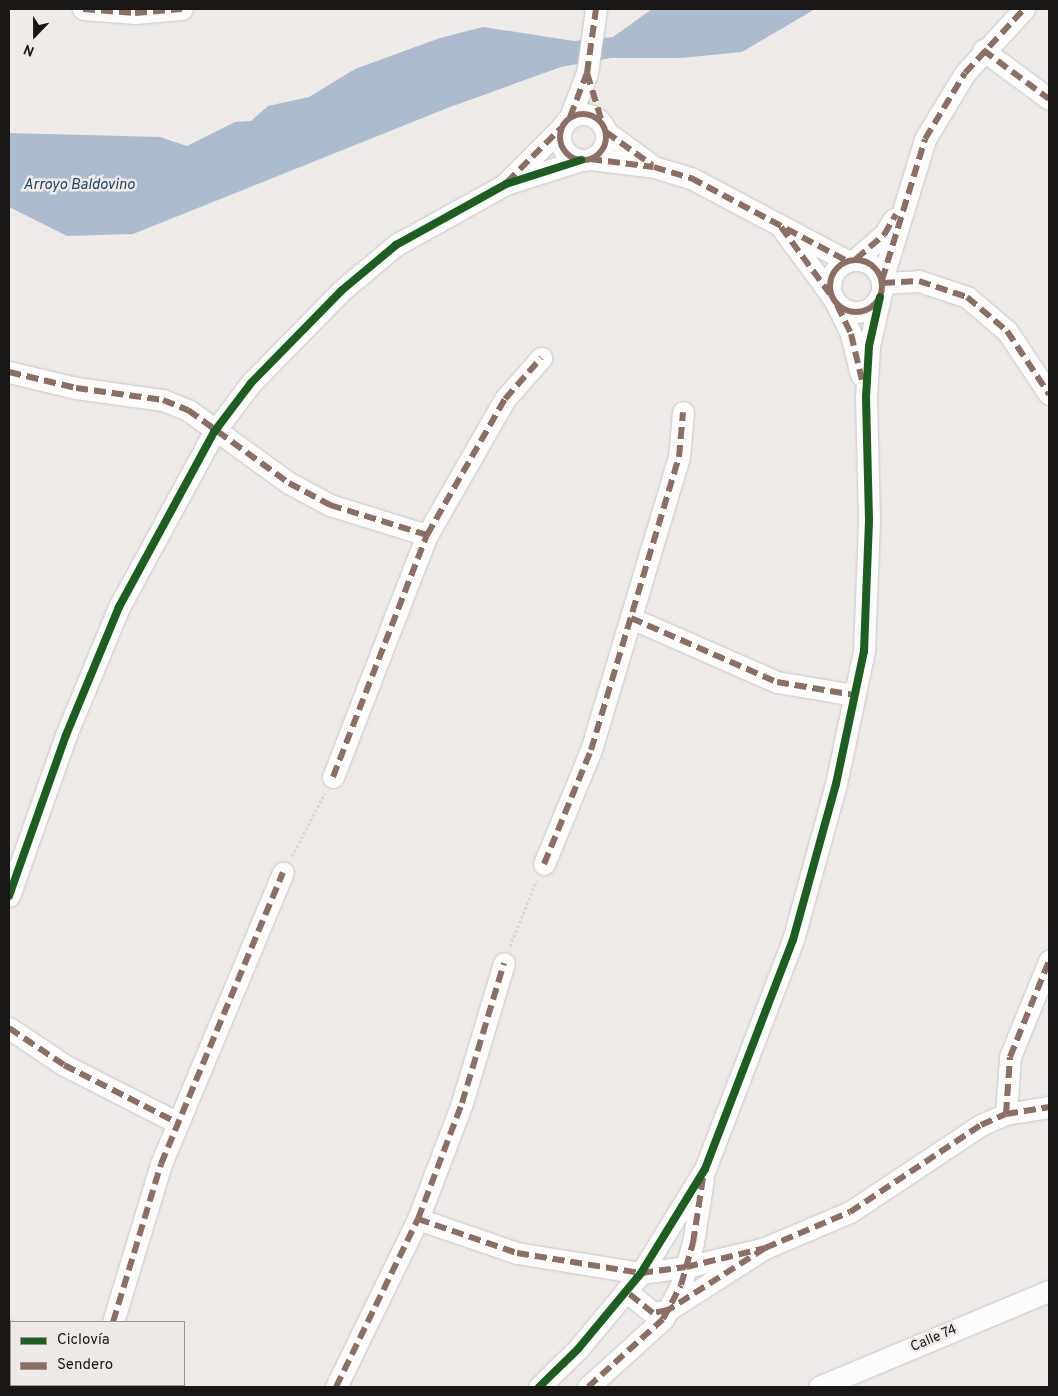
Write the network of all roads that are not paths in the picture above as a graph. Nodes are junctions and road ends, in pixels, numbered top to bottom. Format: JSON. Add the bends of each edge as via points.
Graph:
{"nodes":[{"id":1,"x":83,"y":9,"type":"edge"},
{"id":2,"x":182,"y":9,"type":"edge"},
{"id":3,"x":1024,"y":9,"type":"edge"},
{"id":4,"x":595,"y":17,"type":"edge"},
{"id":5,"x":983,"y":50,"type":"junction"},
{"id":6,"x":587,"y":72,"type":"junction"},
{"id":7,"x":1049,"y":99,"type":"edge"},
{"id":8,"x":566,"y":122,"type":"junction"},
{"id":9,"x":604,"y":127,"type":"junction"},
{"id":10,"x":585,"y":160,"type":"junction"},
{"id":11,"x":654,"y":167,"type":"junction"},
{"id":12,"x":506,"y":184,"type":"junction"},
{"id":13,"x":903,"y":203,"type":"junction"},
{"id":14,"x":779,"y":225,"type":"junction"},
{"id":15,"x":852,"y":260,"type":"junction"},
{"id":16,"x":882,"y":287,"type":"junction"},
{"id":17,"x":834,"y":300,"type":"junction"},
{"id":18,"x":541,"y":358,"type":"dead end"},
{"id":19,"x":9,"y":372,"type":"edge"},
{"id":20,"x":1049,"y":394,"type":"edge"},
{"id":21,"x":866,"y":398,"type":"junction"},
{"id":22,"x":683,"y":412,"type":"dead end"},
{"id":23,"x":214,"y":432,"type":"junction"},
{"id":24,"x":427,"y":534,"type":"junction"},
{"id":25,"x":631,"y":618,"type":"junction"},
{"id":26,"x":854,"y":695,"type":"junction"},
{"id":27,"x":333,"y":777,"type":"road end"},
{"id":28,"x":544,"y":864,"type":"road end"},
{"id":29,"x":283,"y":872,"type":"road end"},
{"id":30,"x":9,"y":896,"type":"edge"},
{"id":31,"x":1049,"y":961,"type":"edge"},
{"id":32,"x":504,"y":963,"type":"road end"},
{"id":33,"x":9,"y":1028,"type":"edge"},
{"id":34,"x":1049,"y":1107,"type":"edge"},
{"id":35,"x":1006,"y":1114,"type":"junction"},
{"id":36,"x":178,"y":1123,"type":"junction"},
{"id":37,"x":704,"y":1169,"type":"junction"},
{"id":38,"x":418,"y":1219,"type":"junction"},
{"id":39,"x":765,"y":1248,"type":"junction"},
{"id":40,"x":686,"y":1267,"type":"junction"},
{"id":41,"x":641,"y":1272,"type":"junction"},
{"id":42,"x":626,"y":1291,"type":"junction"},
{"id":43,"x":1049,"y":1291,"type":"edge"},
{"id":44,"x":668,"y":1310,"type":"junction"},
{"id":45,"x":113,"y":1321,"type":"edge"},
{"id":46,"x":336,"y":1387,"type":"edge"},
{"id":47,"x":539,"y":1387,"type":"edge"},
{"id":48,"x":588,"y":1387,"type":"edge"},
{"id":49,"x":819,"y":1387,"type":"edge"}],
"edges":[{"from":1,"to":2,"type":"street","via":[[135,13]]},
{"from":3,"to":5,"type":"street"},
{"from":4,"to":6,"type":"street"},
{"from":5,"to":7,"type":"street"},
{"from":5,"to":13,"type":"street","via":[[943,105],[925,139]]},
{"from":6,"to":8,"type":"street"},
{"from":6,"to":9,"type":"street"},
{"from":8,"to":9,"type":"street","via":[[590,114]]},
{"from":8,"to":10,"type":"street","via":[[561,145],[565,152]]},
{"from":8,"to":12,"type":"street"},
{"from":9,"to":10,"type":"street","via":[[602,151]]},
{"from":9,"to":11,"type":"street"},
{"from":10,"to":11,"type":"street"},
{"from":10,"to":12,"type":"street"},
{"from":11,"to":14,"type":"street","via":[[691,178]]},
{"from":12,"to":23,"type":"street","via":[[396,245],[342,291],[251,383]]},
{"from":13,"to":15,"type":"street","via":[[884,234]]},
{"from":13,"to":16,"type":"street"},
{"from":14,"to":15,"type":"street"},
{"from":14,"to":17,"type":"street"},
{"from":15,"to":16,"type":"street","via":[[872,265]]},
{"from":15,"to":17,"type":"street","via":[[834,271]]},
{"from":16,"to":17,"type":"street","via":[[860,312],[851,312]]},
{"from":16,"to":20,"type":"street","via":[[919,281],[967,297],[1007,332]]},
{"from":16,"to":21,"type":"street","via":[[869,346]]},
{"from":17,"to":21,"type":"street","via":[[851,334]]},
{"from":18,"to":24,"type":"street","via":[[505,399]]},
{"from":19,"to":23,"type":"street","via":[[76,388],[163,400],[188,410]]},
{"from":21,"to":26,"type":"street","via":[[869,520],[864,651]]},
{"from":22,"to":25,"type":"street","via":[[679,457]]},
{"from":23,"to":24,"type":"street","via":[[289,483],[330,505]]},
{"from":23,"to":30,"type":"street","via":[[119,607],[66,735]]},
{"from":24,"to":27,"type":"street"},
{"from":25,"to":26,"type":"street","via":[[777,682]]},
{"from":25,"to":28,"type":"street","via":[[591,750]]},
{"from":26,"to":37,"type":"street","via":[[836,784],[793,940]]},
{"from":29,"to":36,"type":"street"},
{"from":31,"to":35,"type":"street","via":[[1010,1057]]},
{"from":32,"to":38,"type":"street","via":[[462,1103]]},
{"from":33,"to":36,"type":"street","via":[[64,1065]]},
{"from":34,"to":35,"type":"street"},
{"from":35,"to":39,"type":"street","via":[[981,1125],[850,1212]]},
{"from":36,"to":45,"type":"street","via":[[161,1164]]},
{"from":37,"to":40,"type":"street"},
{"from":37,"to":41,"type":"street"},
{"from":38,"to":41,"type":"street","via":[[517,1253]]},
{"from":38,"to":46,"type":"street"},
{"from":39,"to":40,"type":"street"},
{"from":39,"to":44,"type":"street"},
{"from":40,"to":41,"type":"street"},
{"from":40,"to":44,"type":"street"},
{"from":41,"to":42,"type":"street"},
{"from":42,"to":44,"type":"street","via":[[653,1313]]},
{"from":42,"to":47,"type":"street","via":[[578,1348]]},
{"from":43,"to":49,"type":"street","name":"Calle 74"},
{"from":44,"to":48,"type":"street","via":[[663,1319]]}]}
